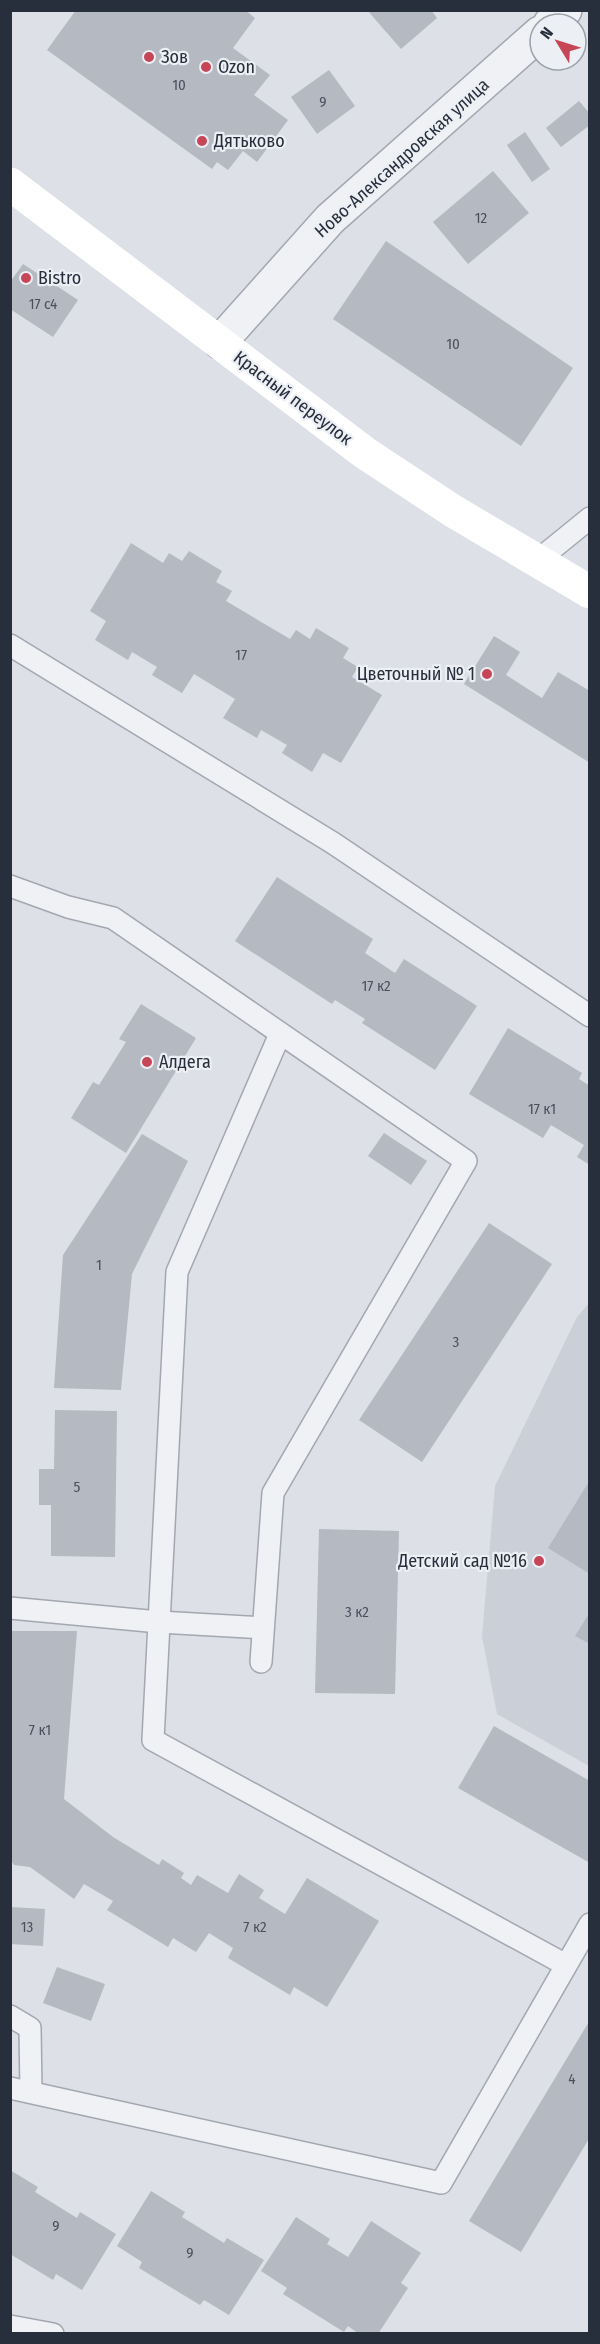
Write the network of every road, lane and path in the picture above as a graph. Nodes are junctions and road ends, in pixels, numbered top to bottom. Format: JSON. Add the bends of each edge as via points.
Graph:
{"nodes":[{"id":1,"x":528,"y":44,"type":"edge"},
{"id":2,"x":10,"y":184,"type":"edge"},
{"id":3,"x":220,"y":342,"type":"junction"},
{"id":4,"x":590,"y":518,"type":"edge"},
{"id":5,"x":537,"y":561,"type":"junction"},
{"id":6,"x":590,"y":592,"type":"edge"},
{"id":7,"x":10,"y":645,"type":"edge"},
{"id":8,"x":10,"y":886,"type":"edge"},
{"id":9,"x":590,"y":1016,"type":"edge"},
{"id":10,"x":280,"y":1034,"type":"junction"},
{"id":11,"x":10,"y":1608,"type":"edge"},
{"id":12,"x":159,"y":1622,"type":"junction"},
{"id":13,"x":263,"y":1628,"type":"junction"},
{"id":14,"x":261,"y":1662,"type":"dead end"},
{"id":15,"x":590,"y":1924,"type":"edge"},
{"id":16,"x":566,"y":1965,"type":"junction"},
{"id":17,"x":10,"y":2016,"type":"edge"},
{"id":18,"x":21,"y":2090,"type":"edge"},
{"id":19,"x":10,"y":2326,"type":"edge"},
{"id":20,"x":53,"y":2334,"type":"edge"}],
"edges":[{"from":1,"to":3,"type":"street","name":"Ново-Александровская улица","via":[[330,219]]},
{"from":2,"to":3,"type":"main road","name":"Красный переулок"},
{"from":3,"to":5,"type":"main road","name":"Красный переулок","via":[[365,453]]},
{"from":4,"to":5,"type":"lane"},
{"from":5,"to":6,"type":"main road","name":"Красный переулок"},
{"from":7,"to":9,"type":"lane","via":[[333,843]]},
{"from":8,"to":10,"type":"lane","via":[[113,918]]},
{"from":10,"to":12,"type":"lane","via":[[177,1272]]},
{"from":10,"to":13,"type":"lane","via":[[466,1161],[273,1493]]},
{"from":11,"to":12,"type":"lane"},
{"from":12,"to":13,"type":"lane"},
{"from":12,"to":16,"type":"lane","via":[[153,1740]]},
{"from":13,"to":14,"type":"lane"},
{"from":15,"to":16,"type":"lane"},
{"from":16,"to":18,"type":"lane","via":[[441,2183]]},
{"from":17,"to":18,"type":"lane","via":[[30,2028]]},
{"from":19,"to":20,"type":"lane"}]}
